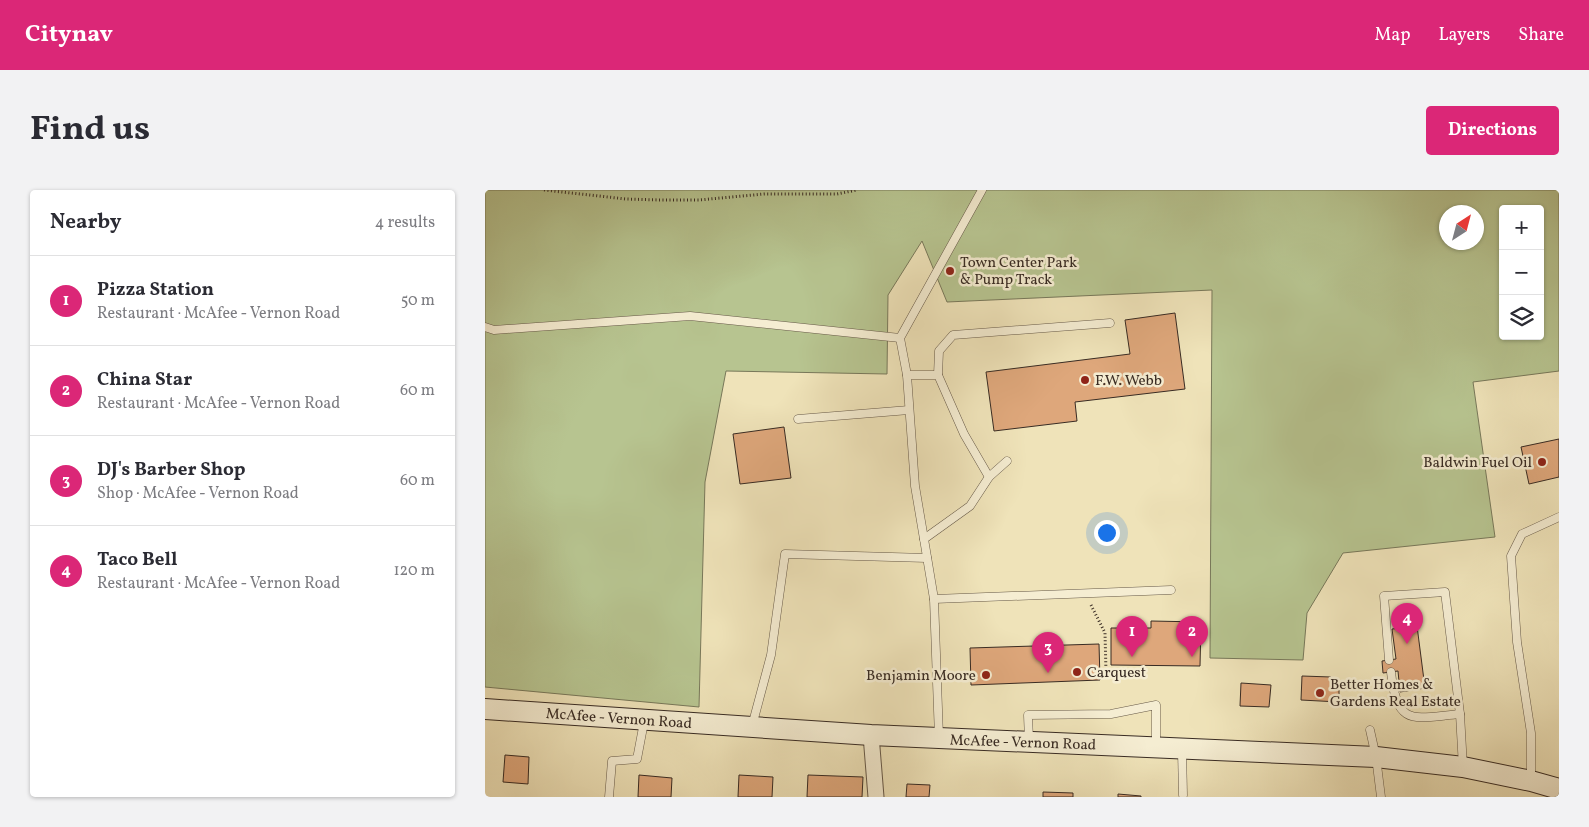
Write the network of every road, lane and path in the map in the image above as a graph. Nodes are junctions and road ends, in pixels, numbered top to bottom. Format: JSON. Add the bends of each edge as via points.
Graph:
{"nodes":[{"id":1,"x":544,"y":190,"type":"edge"},
{"id":2,"x":793,"y":190,"type":"edge"},
{"id":3,"x":857,"y":190,"type":"edge"},
{"id":4,"x":982,"y":190,"type":"edge"},
{"id":5,"x":763,"y":192,"type":"edge"},
{"id":6,"x":793,"y":196,"type":"junction"},
{"id":7,"x":1110,"y":323,"type":"dead end"},
{"id":8,"x":485,"y":327,"type":"edge"},
{"id":9,"x":900,"y":338,"type":"junction"},
{"id":10,"x":907,"y":375,"type":"junction"},
{"id":11,"x":938,"y":375,"type":"junction"},
{"id":12,"x":909,"y":410,"type":"junction"},
{"id":13,"x":798,"y":419,"type":"dead end"},
{"id":14,"x":1007,"y":462,"type":"dead end"},
{"id":15,"x":989,"y":477,"type":"junction"},
{"id":16,"x":1559,"y":517,"type":"edge"},
{"id":17,"x":924,"y":539,"type":"junction"},
{"id":18,"x":927,"y":558,"type":"junction"},
{"id":19,"x":1171,"y":590,"type":"dead end"},
{"id":20,"x":1085,"y":593,"type":"junction"},
{"id":21,"x":934,"y":599,"type":"junction"},
{"id":22,"x":1389,"y":660,"type":"dead end"},
{"id":23,"x":1106,"y":672,"type":"dead end"},
{"id":24,"x":1391,"y":672,"type":"dead end"},
{"id":25,"x":485,"y":710,"type":"edge"},
{"id":26,"x":1460,"y":714,"type":"junction"},
{"id":27,"x":645,"y":720,"type":"junction"},
{"id":28,"x":751,"y":726,"type":"junction"},
{"id":29,"x":1370,"y":730,"type":"dead end"},
{"id":30,"x":871,"y":735,"type":"junction"},
{"id":31,"x":939,"y":739,"type":"junction"},
{"id":32,"x":1029,"y":742,"type":"junction"},
{"id":33,"x":1156,"y":747,"type":"junction"},
{"id":34,"x":1182,"y":748,"type":"junction"},
{"id":35,"x":1376,"y":757,"type":"junction"},
{"id":36,"x":1463,"y":767,"type":"junction"},
{"id":37,"x":1531,"y":781,"type":"junction"},
{"id":38,"x":1559,"y":789,"type":"edge"},
{"id":39,"x":1183,"y":795,"type":"dead end"},
{"id":40,"x":609,"y":797,"type":"edge"},
{"id":41,"x":876,"y":797,"type":"edge"},
{"id":42,"x":1381,"y":797,"type":"edge"}],
"edges":[{"from":1,"to":5,"type":"path","via":[[660,200],[699,200]]},
{"from":2,"to":6,"type":"path"},
{"from":3,"to":6,"type":"path"},
{"from":4,"to":9,"type":"lane"},
{"from":5,"to":6,"type":"path"},
{"from":7,"to":11,"type":"lane","via":[[953,336],[939,351]]},
{"from":8,"to":9,"type":"lane","via":[[493,330],[690,316]]},
{"from":9,"to":10,"type":"lane"},
{"from":10,"to":11,"type":"lane"},
{"from":10,"to":12,"type":"lane"},
{"from":11,"to":15,"type":"lane","via":[[964,434]]},
{"from":12,"to":13,"type":"lane"},
{"from":12,"to":17,"type":"lane","via":[[915,486]]},
{"from":14,"to":15,"type":"lane"},
{"from":15,"to":17,"type":"lane","via":[[970,506]]},
{"from":16,"to":37,"type":"lane","via":[[1522,534],[1511,556],[1517,642],[1531,733]]},
{"from":17,"to":18,"type":"lane"},
{"from":18,"to":21,"type":"lane"},
{"from":18,"to":28,"type":"lane","via":[[785,554],[771,655]]},
{"from":19,"to":20,"type":"lane"},
{"from":20,"to":21,"type":"lane"},
{"from":20,"to":23,"type":"path","via":[[1105,633]]},
{"from":21,"to":31,"type":"lane"},
{"from":22,"to":26,"type":"lane","via":[[1385,596],[1445,592]]},
{"from":24,"to":26,"type":"lane","via":[[1393,698],[1401,712],[1414,718]]},
{"from":25,"to":27,"type":"main road","name":"McAfee - Vernon Road"},
{"from":26,"to":36,"type":"lane"},
{"from":27,"to":28,"type":"main road","name":"McAfee - Vernon Road"},
{"from":27,"to":40,"type":"lane","via":[[637,759],[612,761]]},
{"from":28,"to":30,"type":"main road","name":"McAfee - Vernon Road"},
{"from":29,"to":35,"type":"lane"},
{"from":30,"to":31,"type":"main road","name":"McAfee - Vernon Road"},
{"from":30,"to":41,"type":"street"},
{"from":31,"to":32,"type":"main road","name":"McAfee - Vernon Road"},
{"from":32,"to":33,"type":"main road","name":"McAfee - Vernon Road"},
{"from":32,"to":33,"type":"lane","via":[[1028,715],[1111,714],[1156,705]]},
{"from":33,"to":34,"type":"main road","name":"McAfee - Vernon Road"},
{"from":34,"to":35,"type":"main road","name":"McAfee - Vernon Road"},
{"from":34,"to":39,"type":"lane"},
{"from":35,"to":36,"type":"main road","name":"McAfee - Vernon Road"},
{"from":35,"to":42,"type":"lane"},
{"from":36,"to":37,"type":"main road","name":"McAfee - Vernon Road"},
{"from":37,"to":38,"type":"main road","name":"McAfee - Vernon Road"}]}
